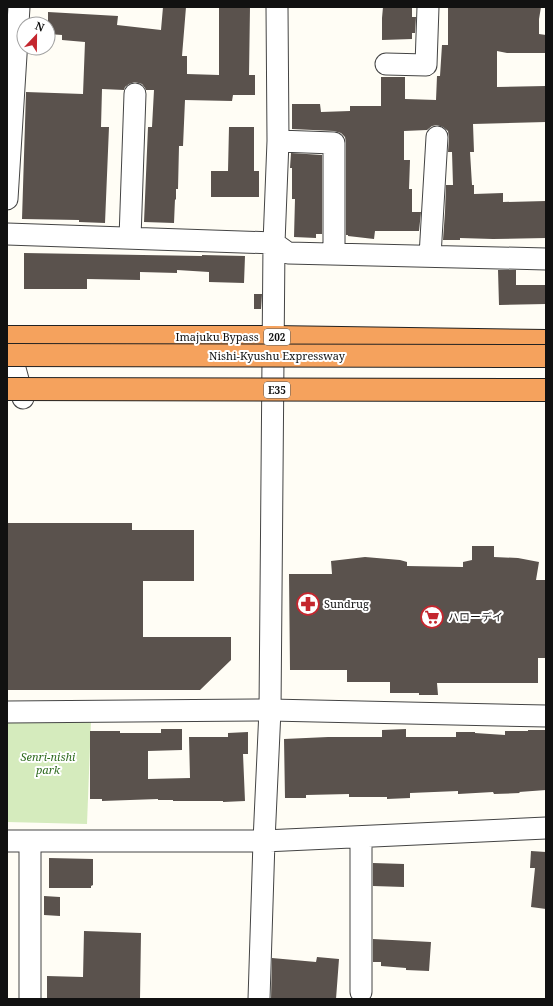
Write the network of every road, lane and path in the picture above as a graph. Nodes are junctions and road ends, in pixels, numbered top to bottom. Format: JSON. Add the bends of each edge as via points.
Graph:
{"nodes":[{"id":1,"x":19,"y":7,"type":"edge"},
{"id":2,"x":277,"y":7,"type":"edge"},
{"id":3,"x":428,"y":7,"type":"edge"},
{"id":4,"x":386,"y":64,"type":"dead end"},
{"id":5,"x":135,"y":94,"type":"dead end"},
{"id":6,"x":437,"y":137,"type":"dead end"},
{"id":7,"x":278,"y":141,"type":"junction"},
{"id":8,"x":7,"y":199,"type":"edge"},
{"id":9,"x":7,"y":234,"type":"edge"},
{"id":10,"x":130,"y":238,"type":"junction"},
{"id":11,"x":274,"y":243,"type":"junction"},
{"id":12,"x":334,"y":254,"type":"junction"},
{"id":13,"x":430,"y":256,"type":"junction"},
{"id":14,"x":546,"y":259,"type":"edge"},
{"id":15,"x":274,"y":337,"type":"junction"},
{"id":16,"x":7,"y":338,"type":"edge"},
{"id":17,"x":546,"y":341,"type":"edge"},
{"id":18,"x":7,"y":355,"type":"edge"},
{"id":19,"x":546,"y":356,"type":"edge"},
{"id":20,"x":546,"y":390,"type":"edge"},
{"id":21,"x":12,"y":395,"type":"edge"},
{"id":22,"x":273,"y":398,"type":"junction"},
{"id":23,"x":546,"y":399,"type":"edge"},
{"id":24,"x":270,"y":710,"type":"junction"},
{"id":25,"x":7,"y":712,"type":"edge"},
{"id":26,"x":546,"y":716,"type":"edge"},
{"id":27,"x":546,"y":828,"type":"edge"},
{"id":28,"x":361,"y":837,"type":"junction"},
{"id":29,"x":7,"y":841,"type":"edge"},
{"id":30,"x":30,"y":841,"type":"junction"},
{"id":31,"x":264,"y":841,"type":"junction"},
{"id":32,"x":361,"y":992,"type":"dead end"},
{"id":33,"x":30,"y":999,"type":"edge"},
{"id":34,"x":259,"y":999,"type":"edge"}],
"edges":[{"from":1,"to":8,"type":"street"},
{"from":2,"to":7,"type":"street"},
{"from":3,"to":4,"type":"street","via":[[426,65]]},
{"from":5,"to":10,"type":"street"},
{"from":6,"to":13,"type":"street"},
{"from":7,"to":11,"type":"street"},
{"from":7,"to":12,"type":"street","via":[[334,143]]},
{"from":9,"to":10,"type":"street"},
{"from":10,"to":11,"type":"street"},
{"from":11,"to":12,"type":"street","via":[[288,253]]},
{"from":11,"to":15,"type":"street"},
{"from":12,"to":13,"type":"street"},
{"from":13,"to":14,"type":"street"},
{"from":15,"to":16,"type":"highway","name":"Imajuku Bypass","number":"202"},
{"from":15,"to":17,"type":"highway","name":"Imajuku Bypass","number":"202"},
{"from":15,"to":22,"type":"street"},
{"from":16,"to":21,"type":"street"},
{"from":18,"to":19,"type":"highway","name":"Nishi-Kyushu Expressway","bridge":true},
{"from":20,"to":21,"type":"highway","number":"E35","bridge":true},
{"from":21,"to":22,"type":"highway"},
{"from":22,"to":23,"type":"highway"},
{"from":22,"to":24,"type":"street"},
{"from":24,"to":25,"type":"street"},
{"from":24,"to":26,"type":"street"},
{"from":24,"to":31,"type":"street"},
{"from":27,"to":28,"type":"street"},
{"from":28,"to":31,"type":"street"},
{"from":28,"to":32,"type":"street"},
{"from":29,"to":30,"type":"street"},
{"from":30,"to":31,"type":"street"},
{"from":30,"to":33,"type":"street"},
{"from":31,"to":34,"type":"street"}]}
